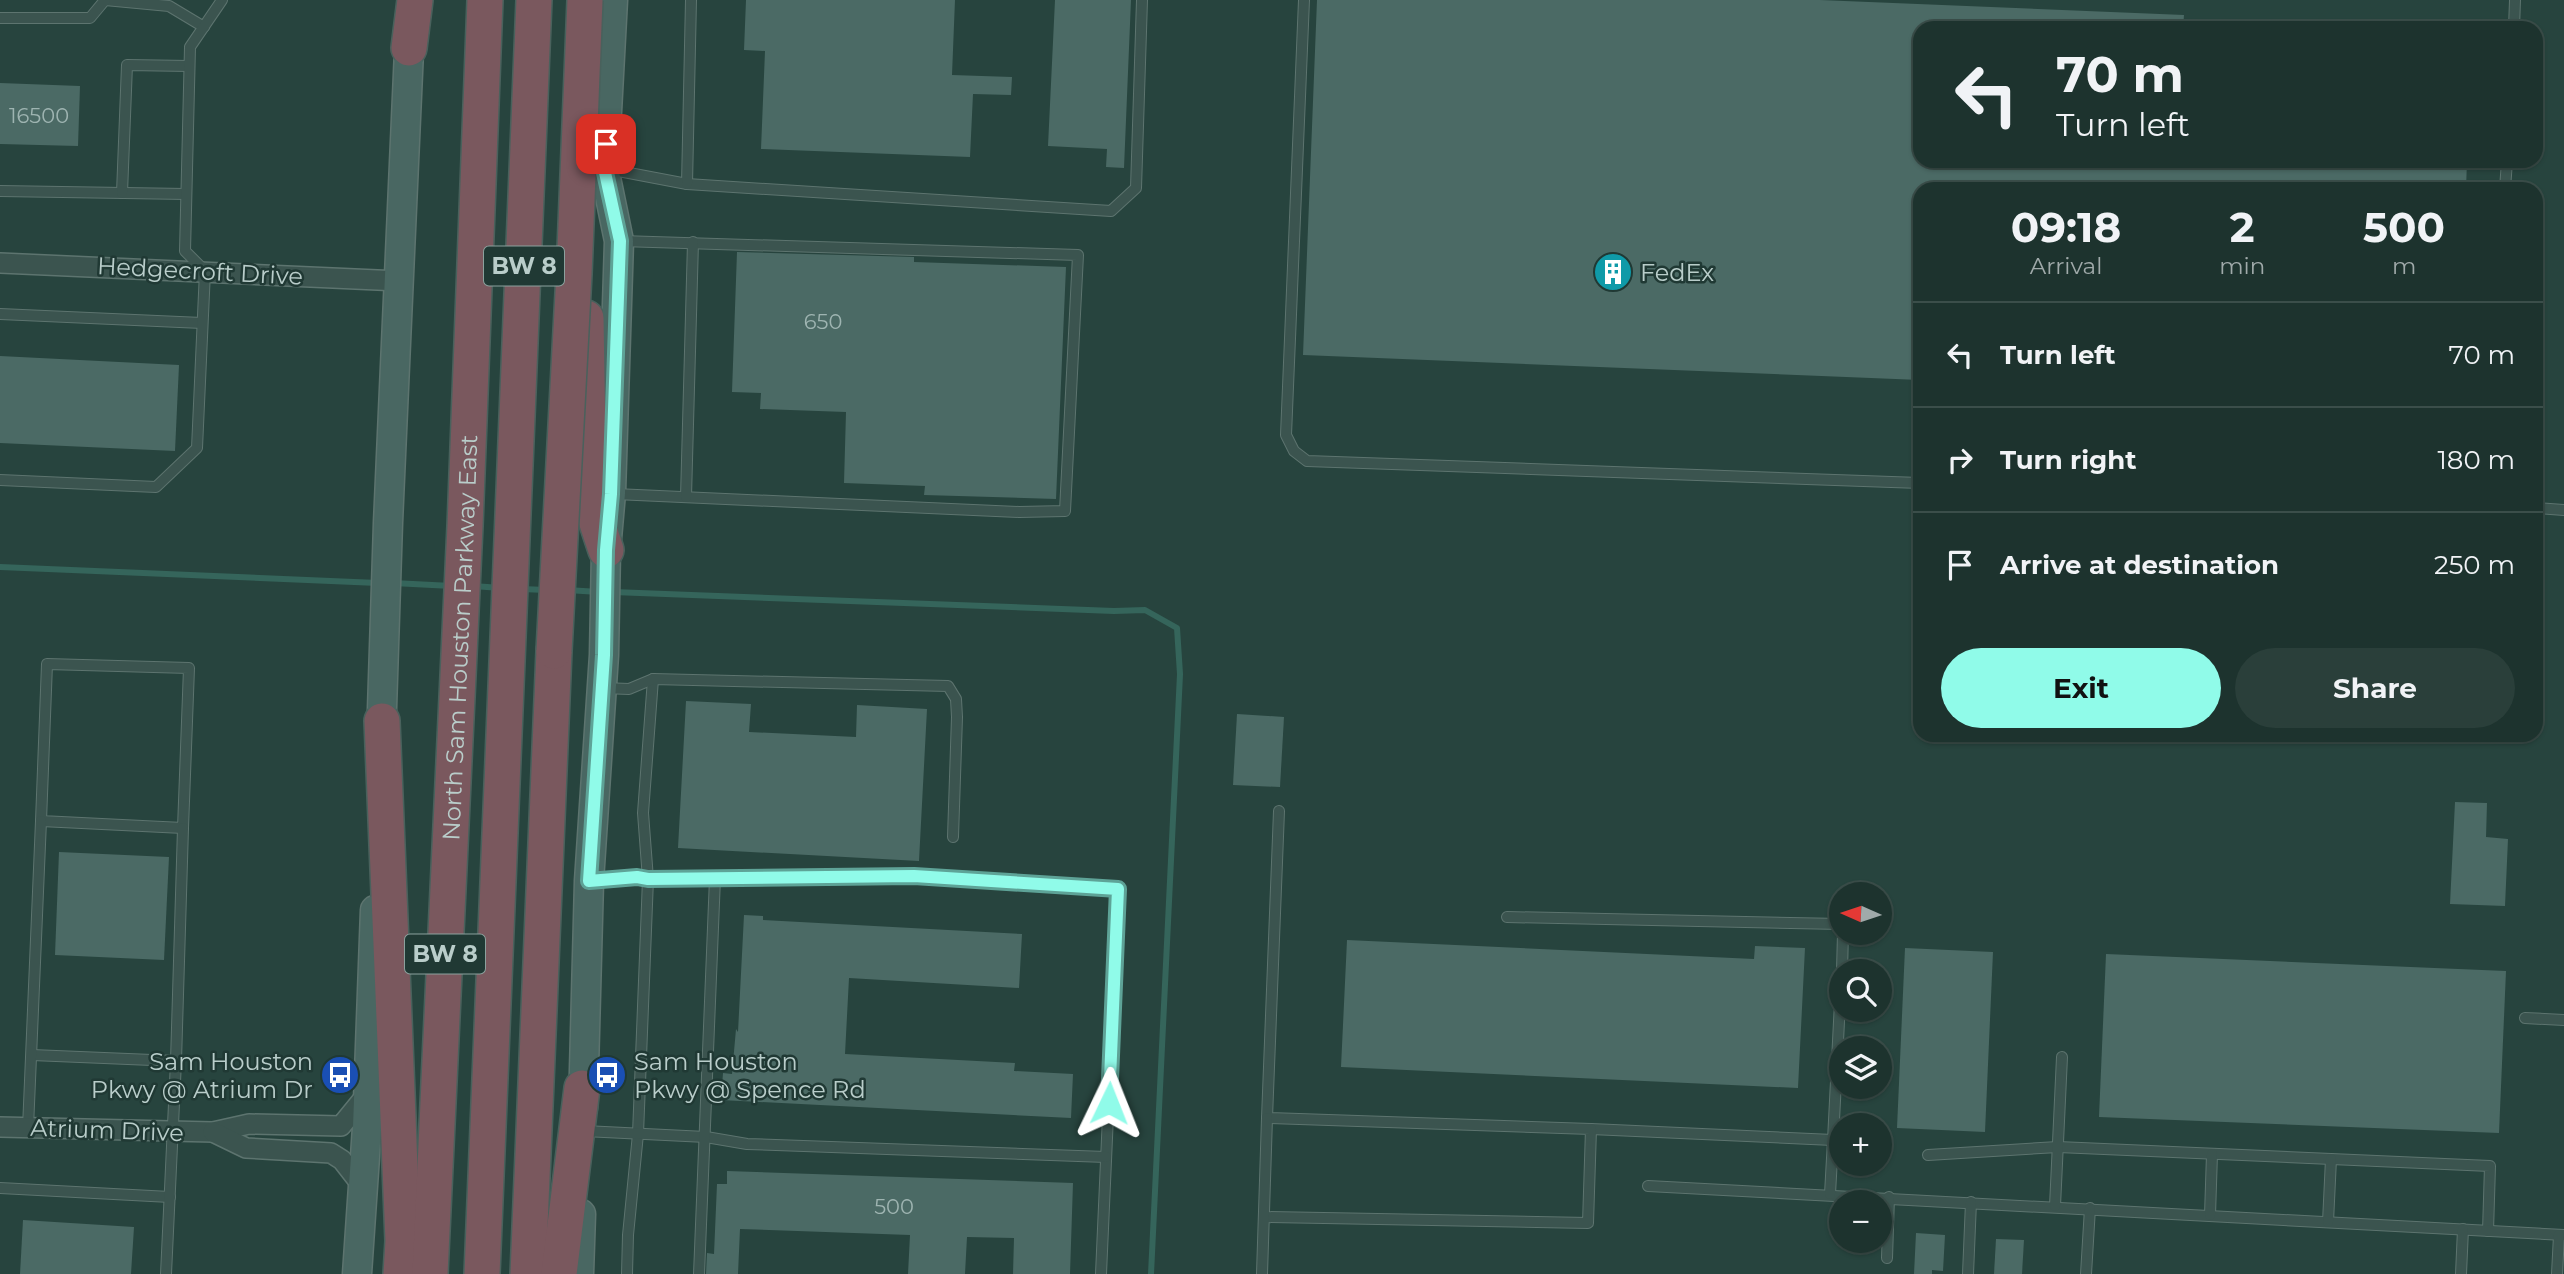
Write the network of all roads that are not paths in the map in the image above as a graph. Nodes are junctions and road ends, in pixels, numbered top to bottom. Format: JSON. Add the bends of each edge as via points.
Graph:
{"nodes":[{"id":1,"x":105,"y":0,"type":"edge"},
{"id":2,"x":222,"y":0,"type":"edge"},
{"id":3,"x":413,"y":0,"type":"edge"},
{"id":4,"x":485,"y":0,"type":"edge"},
{"id":5,"x":534,"y":0,"type":"edge"},
{"id":6,"x":583,"y":0,"type":"edge"},
{"id":7,"x":613,"y":0,"type":"edge"},
{"id":8,"x":691,"y":0,"type":"edge"},
{"id":9,"x":1142,"y":0,"type":"edge"},
{"id":10,"x":1304,"y":0,"type":"edge"},
{"id":11,"x":2515,"y":0,"type":"edge"},
{"id":12,"x":169,"y":3,"type":"edge"},
{"id":13,"x":0,"y":18,"type":"edge"},
{"id":14,"x":2514,"y":21,"type":"edge"},
{"id":15,"x":204,"y":27,"type":"junction"},
{"id":16,"x":409,"y":48,"type":"joint"},
{"id":17,"x":190,"y":66,"type":"junction"},
{"id":18,"x":604,"y":168,"type":"junction"},
{"id":19,"x":687,"y":184,"type":"junction"},
{"id":20,"x":0,"y":191,"type":"edge"},
{"id":21,"x":122,"y":193,"type":"junction"},
{"id":22,"x":186,"y":194,"type":"junction"},
{"id":23,"x":620,"y":241,"type":"junction"},
{"id":24,"x":693,"y":242,"type":"junction"},
{"id":25,"x":0,"y":263,"type":"edge"},
{"id":26,"x":205,"y":271,"type":"junction"},
{"id":27,"x":400,"y":281,"type":"junction"},
{"id":28,"x":0,"y":314,"type":"edge"},
{"id":29,"x":202,"y":323,"type":"junction"},
{"id":30,"x":0,"y":481,"type":"edge"},
{"id":31,"x":1913,"y":483,"type":"edge"},
{"id":32,"x":611,"y":494,"type":"junction"},
{"id":33,"x":686,"y":496,"type":"junction"},
{"id":34,"x":2543,"y":508,"type":"edge"},
{"id":35,"x":2564,"y":510,"type":"edge"},
{"id":36,"x":606,"y":550,"type":"junction"},
{"id":37,"x":653,"y":679,"type":"junction"},
{"id":38,"x":602,"y":688,"type":"junction"},
{"id":39,"x":382,"y":721,"type":"junction"},
{"id":40,"x":1279,"y":811,"type":"dead end"},
{"id":41,"x":41,"y":821,"type":"junction"},
{"id":42,"x":183,"y":828,"type":"junction"},
{"id":43,"x":953,"y":837,"type":"dead end"},
{"id":44,"x":715,"y":878,"type":"junction"},
{"id":45,"x":648,"y":879,"type":"junction"},
{"id":46,"x":589,"y":881,"type":"junction"},
{"id":47,"x":1507,"y":917,"type":"dead end"},
{"id":48,"x":1829,"y":924,"type":"edge"},
{"id":49,"x":2525,"y":1018,"type":"dead end"},
{"id":50,"x":2564,"y":1020,"type":"edge"},
{"id":51,"x":1839,"y":1022,"type":"edge"},
{"id":52,"x":32,"y":1055,"type":"junction"},
{"id":53,"x":2062,"y":1057,"type":"dead end"},
{"id":54,"x":176,"y":1061,"type":"junction"},
{"id":55,"x":582,"y":1088,"type":"junction"},
{"id":56,"x":368,"y":1092,"type":"junction"},
{"id":57,"x":1834,"y":1113,"type":"edge"},
{"id":58,"x":1268,"y":1118,"type":"junction"},
{"id":59,"x":0,"y":1127,"type":"edge"},
{"id":60,"x":29,"y":1128,"type":"junction"},
{"id":61,"x":1591,"y":1129,"type":"junction"},
{"id":62,"x":584,"y":1131,"type":"junction"},
{"id":63,"x":174,"y":1132,"type":"junction"},
{"id":64,"x":213,"y":1132,"type":"junction"},
{"id":65,"x":638,"y":1134,"type":"junction"},
{"id":66,"x":706,"y":1137,"type":"junction"},
{"id":67,"x":1829,"y":1140,"type":"edge"},
{"id":68,"x":2058,"y":1147,"type":"junction"},
{"id":69,"x":2211,"y":1154,"type":"junction"},
{"id":70,"x":1928,"y":1155,"type":"dead end"},
{"id":71,"x":1106,"y":1157,"type":"junction"},
{"id":72,"x":2331,"y":1159,"type":"junction"},
{"id":73,"x":1648,"y":1186,"type":"dead end"},
{"id":74,"x":363,"y":1187,"type":"junction"},
{"id":75,"x":0,"y":1188,"type":"edge"},
{"id":76,"x":1829,"y":1194,"type":"edge"},
{"id":77,"x":170,"y":1197,"type":"junction"},
{"id":78,"x":1892,"y":1197,"type":"edge"},
{"id":79,"x":1971,"y":1202,"type":"junction"},
{"id":80,"x":2055,"y":1206,"type":"junction"},
{"id":81,"x":2090,"y":1209,"type":"junction"},
{"id":82,"x":2210,"y":1215,"type":"junction"},
{"id":83,"x":1264,"y":1217,"type":"junction"},
{"id":84,"x":2328,"y":1222,"type":"junction"},
{"id":85,"x":2463,"y":1229,"type":"junction"},
{"id":86,"x":2488,"y":1231,"type":"junction"},
{"id":87,"x":2561,"y":1235,"type":"edge"},
{"id":88,"x":1887,"y":1253,"type":"edge"},
{"id":89,"x":1887,"y":1258,"type":"dead end"},
{"id":90,"x":166,"y":1274,"type":"edge"},
{"id":91,"x":357,"y":1274,"type":"edge"},
{"id":92,"x":401,"y":1274,"type":"edge"},
{"id":93,"x":430,"y":1274,"type":"edge"},
{"id":94,"x":482,"y":1274,"type":"edge"},
{"id":95,"x":528,"y":1274,"type":"edge"},
{"id":96,"x":559,"y":1274,"type":"edge"},
{"id":97,"x":579,"y":1274,"type":"edge"},
{"id":98,"x":627,"y":1274,"type":"edge"},
{"id":99,"x":699,"y":1274,"type":"edge"},
{"id":100,"x":1101,"y":1274,"type":"edge"},
{"id":101,"x":1262,"y":1274,"type":"edge"},
{"id":102,"x":1968,"y":1274,"type":"edge"},
{"id":103,"x":2086,"y":1274,"type":"edge"},
{"id":104,"x":2461,"y":1274,"type":"edge"},
{"id":105,"x":2557,"y":1274,"type":"edge"}],
"edges":[{"from":1,"to":12,"type":"lane"},
{"from":1,"to":13,"type":"lane","via":[[90,18]]},
{"from":2,"to":15,"type":"lane"},
{"from":3,"to":16,"type":"highway"},
{"from":4,"to":93,"type":"highway","name":"North Sam Houston Parkway East","number":"BW 8"},
{"from":5,"to":94,"type":"highway","name":"North Sam Houston Parkway East","number":"BW 8"},
{"from":6,"to":36,"type":"highway","via":[[589,499]]},
{"from":6,"to":95,"type":"highway","bridge":true},
{"from":7,"to":18,"type":"main road"},
{"from":8,"to":19,"type":"lane"},
{"from":9,"to":19,"type":"lane","via":[[1136,188],[1111,211]]},
{"from":10,"to":31,"type":"lane","via":[[1286,435],[1294,451],[1307,460]]},
{"from":11,"to":14,"type":"lane"},
{"from":12,"to":15,"type":"lane"},
{"from":15,"to":17,"type":"lane","via":[[190,47]]},
{"from":16,"to":27,"type":"main road"},
{"from":17,"to":21,"type":"lane","via":[[127,65]]},
{"from":17,"to":22,"type":"lane"},
{"from":18,"to":19,"type":"lane"},
{"from":18,"to":23,"type":"main road"},
{"from":20,"to":21,"type":"lane"},
{"from":21,"to":22,"type":"lane"},
{"from":22,"to":26,"type":"lane","via":[[185,251]]},
{"from":23,"to":24,"type":"lane"},
{"from":23,"to":32,"type":"main road"},
{"from":24,"to":33,"type":"lane"},
{"from":24,"to":33,"type":"lane","via":[[1078,255],[1065,511]]},
{"from":25,"to":26,"type":"street","name":"Hedgecroft Drive"},
{"from":26,"to":27,"type":"street","name":"Hedgecroft Drive"},
{"from":26,"to":29,"type":"lane"},
{"from":27,"to":39,"type":"main road"},
{"from":28,"to":29,"type":"lane"},
{"from":29,"to":30,"type":"lane","via":[[197,448],[156,487]]},
{"from":32,"to":33,"type":"lane"},
{"from":32,"to":36,"type":"main road"},
{"from":34,"to":35,"type":"lane"},
{"from":36,"to":38,"type":"main road"},
{"from":37,"to":38,"type":"lane","via":[[629,689]]},
{"from":37,"to":43,"type":"lane","via":[[948,686],[956,699],[957,717]]},
{"from":37,"to":45,"type":"lane","via":[[643,813]]},
{"from":38,"to":46,"type":"main road"},
{"from":39,"to":56,"type":"main road"},
{"from":39,"to":92,"type":"highway"},
{"from":40,"to":58,"type":"lane"},
{"from":41,"to":42,"type":"lane"},
{"from":41,"to":42,"type":"lane","via":[[47,664],[189,668]]},
{"from":41,"to":52,"type":"lane"},
{"from":42,"to":54,"type":"lane"},
{"from":44,"to":45,"type":"lane"},
{"from":44,"to":66,"type":"lane"},
{"from":44,"to":71,"type":"lane","via":[[914,876],[1118,889]]},
{"from":45,"to":46,"type":"lane"},
{"from":45,"to":65,"type":"lane"},
{"from":46,"to":55,"type":"main road"},
{"from":47,"to":48,"type":"lane"},
{"from":49,"to":50,"type":"lane"},
{"from":51,"to":57,"type":"lane"},
{"from":52,"to":54,"type":"lane"},
{"from":52,"to":60,"type":"lane"},
{"from":53,"to":68,"type":"lane"},
{"from":54,"to":63,"type":"lane"},
{"from":55,"to":62,"type":"main road"},
{"from":55,"to":96,"type":"highway"},
{"from":56,"to":64,"type":"street","name":"Atrium Drive","via":[[341,1126],[250,1124]]},
{"from":56,"to":74,"type":"main road"},
{"from":58,"to":61,"type":"lane"},
{"from":58,"to":83,"type":"lane"},
{"from":59,"to":60,"type":"street","name":"Atrium Drive"},
{"from":60,"to":63,"type":"street","name":"Atrium Drive"},
{"from":61,"to":67,"type":"lane"},
{"from":61,"to":83,"type":"lane","via":[[1588,1223]]},
{"from":62,"to":65,"type":"lane"},
{"from":62,"to":97,"type":"main road"},
{"from":63,"to":64,"type":"street","name":"Atrium Drive"},
{"from":63,"to":77,"type":"lane"},
{"from":64,"to":74,"type":"street","name":"Atrium Drive","via":[[246,1148],[331,1153]]},
{"from":65,"to":66,"type":"lane"},
{"from":65,"to":98,"type":"lane"},
{"from":66,"to":71,"type":"lane","via":[[747,1144]]},
{"from":66,"to":99,"type":"lane"},
{"from":68,"to":69,"type":"lane"},
{"from":68,"to":70,"type":"lane"},
{"from":68,"to":80,"type":"lane"},
{"from":69,"to":72,"type":"lane"},
{"from":69,"to":82,"type":"lane"},
{"from":71,"to":100,"type":"lane"},
{"from":72,"to":84,"type":"lane"},
{"from":72,"to":86,"type":"lane","via":[[2490,1166]]},
{"from":73,"to":76,"type":"lane"},
{"from":74,"to":91,"type":"main road"},
{"from":75,"to":77,"type":"lane"},
{"from":77,"to":90,"type":"lane"},
{"from":78,"to":79,"type":"lane"},
{"from":79,"to":80,"type":"lane"},
{"from":79,"to":102,"type":"lane"},
{"from":80,"to":81,"type":"lane"},
{"from":81,"to":82,"type":"lane"},
{"from":81,"to":103,"type":"lane"},
{"from":82,"to":84,"type":"lane"},
{"from":83,"to":101,"type":"lane"},
{"from":84,"to":85,"type":"lane"},
{"from":85,"to":86,"type":"lane"},
{"from":85,"to":104,"type":"lane"},
{"from":86,"to":87,"type":"lane"},
{"from":87,"to":105,"type":"lane"},
{"from":88,"to":89,"type":"lane"}]}
